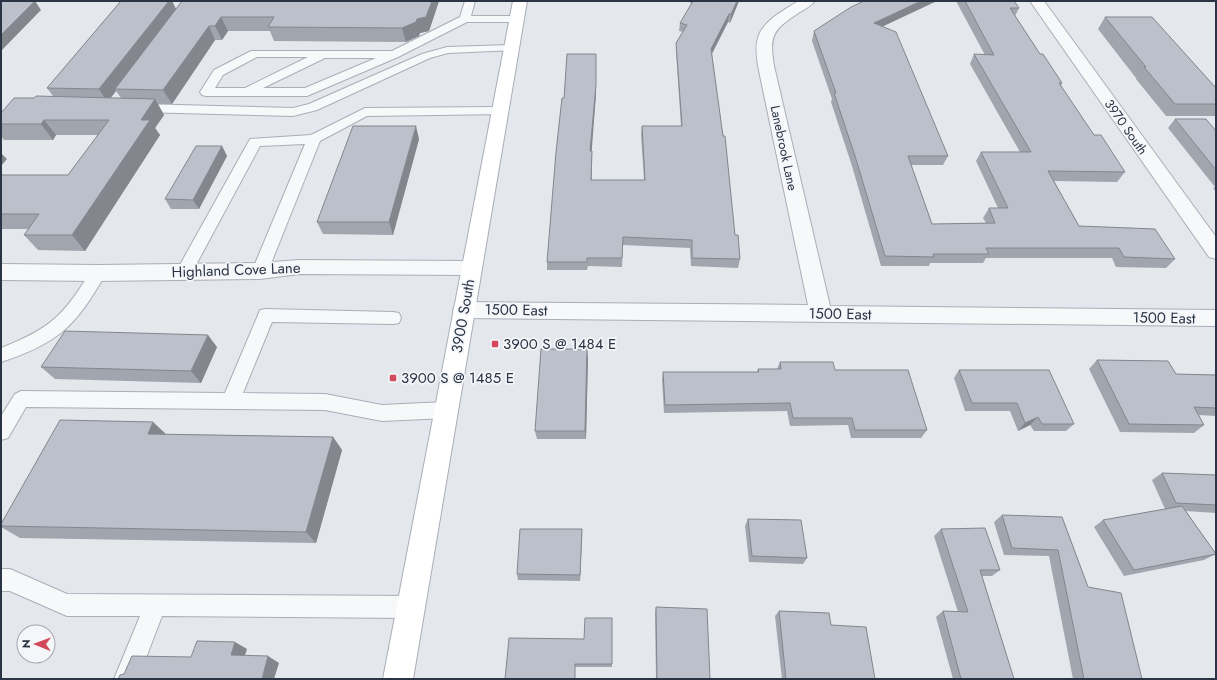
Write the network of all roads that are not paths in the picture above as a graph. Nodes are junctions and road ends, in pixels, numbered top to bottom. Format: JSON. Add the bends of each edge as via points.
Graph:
{"nodes":[{"id":1,"x":470,"y":1,"type":"edge"},
{"id":2,"x":808,"y":1,"type":"edge"},
{"id":3,"x":1037,"y":1,"type":"edge"},
{"id":4,"x":519,"y":10,"type":"edge"},
{"id":5,"x":465,"y":20,"type":"junction"},
{"id":6,"x":512,"y":48,"type":"junction"},
{"id":7,"x":324,"y":54,"type":"junction"},
{"id":8,"x":394,"y":55,"type":"junction"},
{"id":9,"x":246,"y":92,"type":"junction"},
{"id":10,"x":128,"y":108,"type":"edge"},
{"id":11,"x":500,"y":111,"type":"junction"},
{"id":12,"x":314,"y":139,"type":"junction"},
{"id":13,"x":1216,"y":252,"type":"edge"},
{"id":14,"x":471,"y":268,"type":"junction"},
{"id":15,"x":260,"y":271,"type":"junction"},
{"id":16,"x":1,"y":272,"type":"edge"},
{"id":17,"x":184,"y":272,"type":"junction"},
{"id":18,"x":98,"y":273,"type":"junction"},
{"id":19,"x":464,"y":310,"type":"junction"},
{"id":20,"x":821,"y":314,"type":"junction"},
{"id":21,"x":393,"y":318,"type":"dead end"},
{"id":22,"x":1216,"y":318,"type":"edge"},
{"id":23,"x":1,"y":355,"type":"edge"},
{"id":24,"x":231,"y":401,"type":"junction"},
{"id":25,"x":446,"y":410,"type":"junction"},
{"id":26,"x":1,"y":432,"type":"edge"},
{"id":27,"x":1,"y":580,"type":"edge"},
{"id":28,"x":155,"y":606,"type":"junction"},
{"id":29,"x":411,"y":607,"type":"junction"},
{"id":30,"x":126,"y":679,"type":"edge"},
{"id":31,"x":398,"y":679,"type":"edge"}],
"edges":[{"from":1,"to":5,"type":"lane"},
{"from":2,"to":20,"type":"street","name":"Lanebrook Lane","via":[[779,21],[766,35],[764,50]]},
{"from":3,"to":13,"type":"street","name":"3970 South"},
{"from":4,"to":5,"type":"lane"},
{"from":4,"to":6,"type":"main road","name":"3900 South"},
{"from":5,"to":8,"type":"lane"},
{"from":6,"to":10,"type":"lane","via":[[447,50],[426,56],[313,107],[293,112]]},
{"from":6,"to":11,"type":"main road","name":"3900 South"},
{"from":7,"to":8,"type":"lane"},
{"from":7,"to":9,"type":"lane"},
{"from":7,"to":9,"type":"lane","via":[[255,53],[218,73],[206,92]]},
{"from":8,"to":9,"type":"lane","via":[[307,92]]},
{"from":11,"to":12,"type":"lane","via":[[365,112]]},
{"from":11,"to":14,"type":"main road","name":"3900 South"},
{"from":12,"to":15,"type":"lane"},
{"from":12,"to":17,"type":"lane","via":[[255,142]]},
{"from":14,"to":15,"type":"street","name":"Highland Cove Lane","via":[[299,267]]},
{"from":14,"to":19,"type":"main road","name":"3900 South"},
{"from":15,"to":17,"type":"street","name":"Highland Cove Lane"},
{"from":16,"to":18,"type":"street","name":"Highland Cove Lane"},
{"from":17,"to":18,"type":"street","name":"Highland Cove Lane"},
{"from":18,"to":23,"type":"lane","via":[[60,325],[31,343]]},
{"from":19,"to":20,"type":"street","name":"1500 East"},
{"from":19,"to":25,"type":"main road","name":"3900 South"},
{"from":20,"to":22,"type":"street","name":"1500 East"},
{"from":21,"to":24,"type":"lane","via":[[266,315]]},
{"from":24,"to":25,"type":"lane","via":[[325,402],[382,412]]},
{"from":24,"to":26,"type":"lane","via":[[21,398]]},
{"from":25,"to":29,"type":"main road","name":"3900 South"},
{"from":27,"to":28,"type":"lane","via":[[10,580],[67,605]]},
{"from":28,"to":29,"type":"lane"},
{"from":28,"to":30,"type":"lane"},
{"from":29,"to":31,"type":"main road","name":"3900 South"}]}
